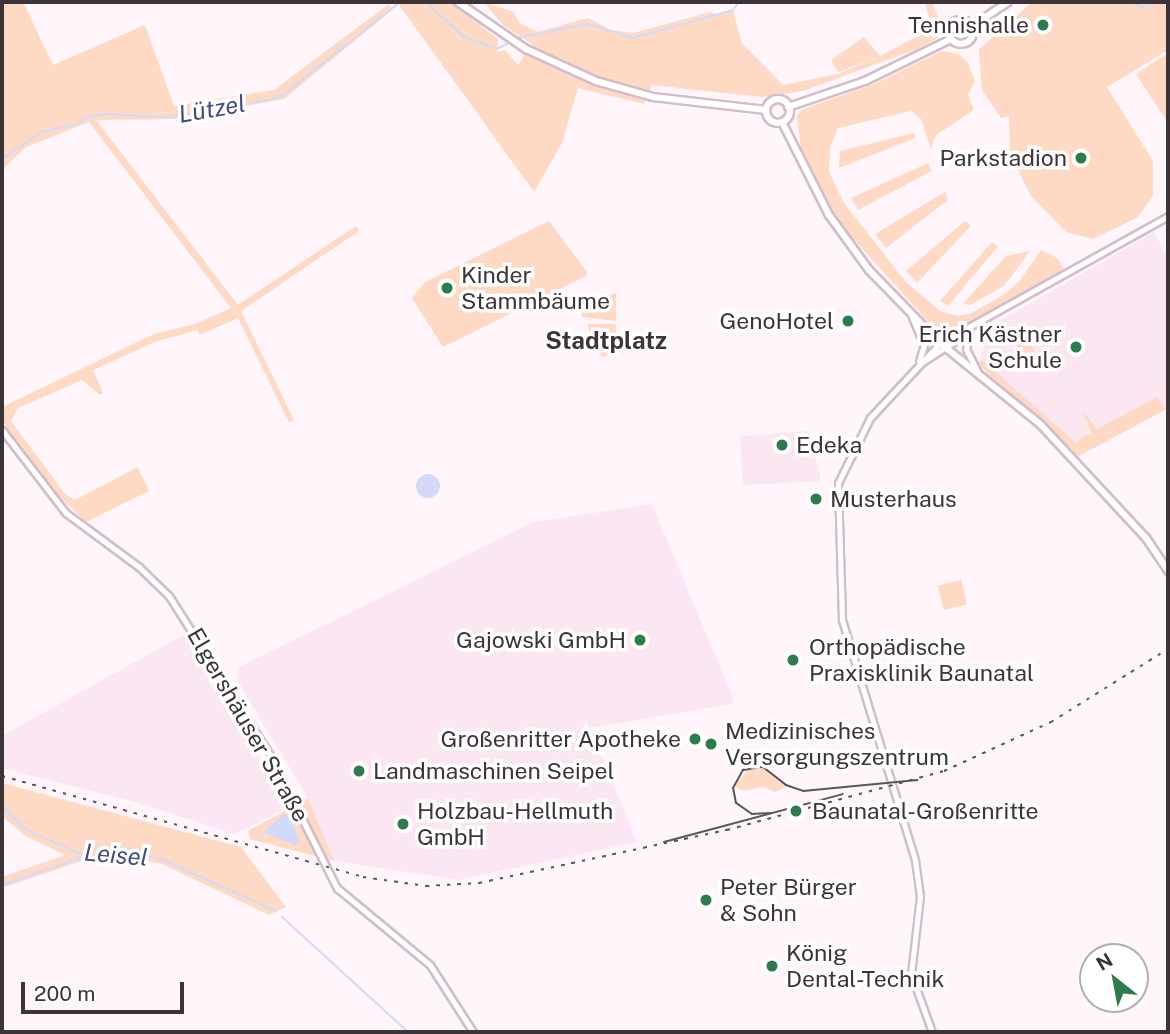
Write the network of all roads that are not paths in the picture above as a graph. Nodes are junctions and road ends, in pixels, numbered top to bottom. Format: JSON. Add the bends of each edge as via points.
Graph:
{"nodes":[{"id":1,"x":458,"y":2,"type":"edge"},
{"id":2,"x":1008,"y":2,"type":"edge"},
{"id":3,"x":972,"y":26,"type":"junction"},
{"id":4,"x":951,"y":39,"type":"junction"},
{"id":5,"x":788,"y":107,"type":"junction"},
{"id":6,"x":766,"y":110,"type":"junction"},
{"id":7,"x":782,"y":122,"type":"junction"},
{"id":8,"x":1168,"y":216,"type":"edge"},
{"id":9,"x":912,"y":317,"type":"junction"},
{"id":10,"x":975,"y":327,"type":"junction"},
{"id":11,"x":940,"y":343,"type":"junction"},
{"id":12,"x":947,"y":349,"type":"junction"},
{"id":13,"x":918,"y":364,"type":"junction"},
{"id":14,"x":977,"y":371,"type":"junction"},
{"id":15,"x":2,"y":430,"type":"edge"},
{"id":16,"x":1168,"y":571,"type":"edge"},
{"id":17,"x":473,"y":1032,"type":"edge"},
{"id":18,"x":932,"y":1032,"type":"edge"}],
"edges":[{"from":1,"to":6,"type":"main road","via":[[526,49],[614,87],[653,97]]},
{"from":2,"to":3,"type":"main road"},
{"from":3,"to":4,"type":"main road","via":[[968,41]]},
{"from":3,"to":4,"type":"main road","via":[[964,20],[954,22]]},
{"from":4,"to":5,"type":"main road","via":[[910,62]]},
{"from":5,"to":6,"type":"main road","via":[[776,100]]},
{"from":5,"to":7,"type":"main road"},
{"from":6,"to":7,"type":"main road","via":[[771,121]]},
{"from":7,"to":9,"type":"main road","via":[[837,227]]},
{"from":8,"to":10,"type":"street"},
{"from":9,"to":11,"type":"main road"},
{"from":9,"to":13,"type":"street","via":[[923,345]]},
{"from":10,"to":11,"type":"street"},
{"from":10,"to":12,"type":"street"},
{"from":10,"to":14,"type":"street","via":[[966,343]]},
{"from":11,"to":12,"type":"main road"},
{"from":11,"to":13,"type":"street"},
{"from":12,"to":13,"type":"street"},
{"from":12,"to":14,"type":"main road"},
{"from":13,"to":18,"type":"street","via":[[870,418],[838,483],[842,620],[915,860],[920,896],[911,974]]},
{"from":14,"to":16,"type":"main road","via":[[1040,424],[1146,538]]},
{"from":15,"to":17,"type":"street","name":"Elgershäuser Straße","via":[[46,491],[139,567],[181,612],[292,793],[337,888],[429,965]]}]}
